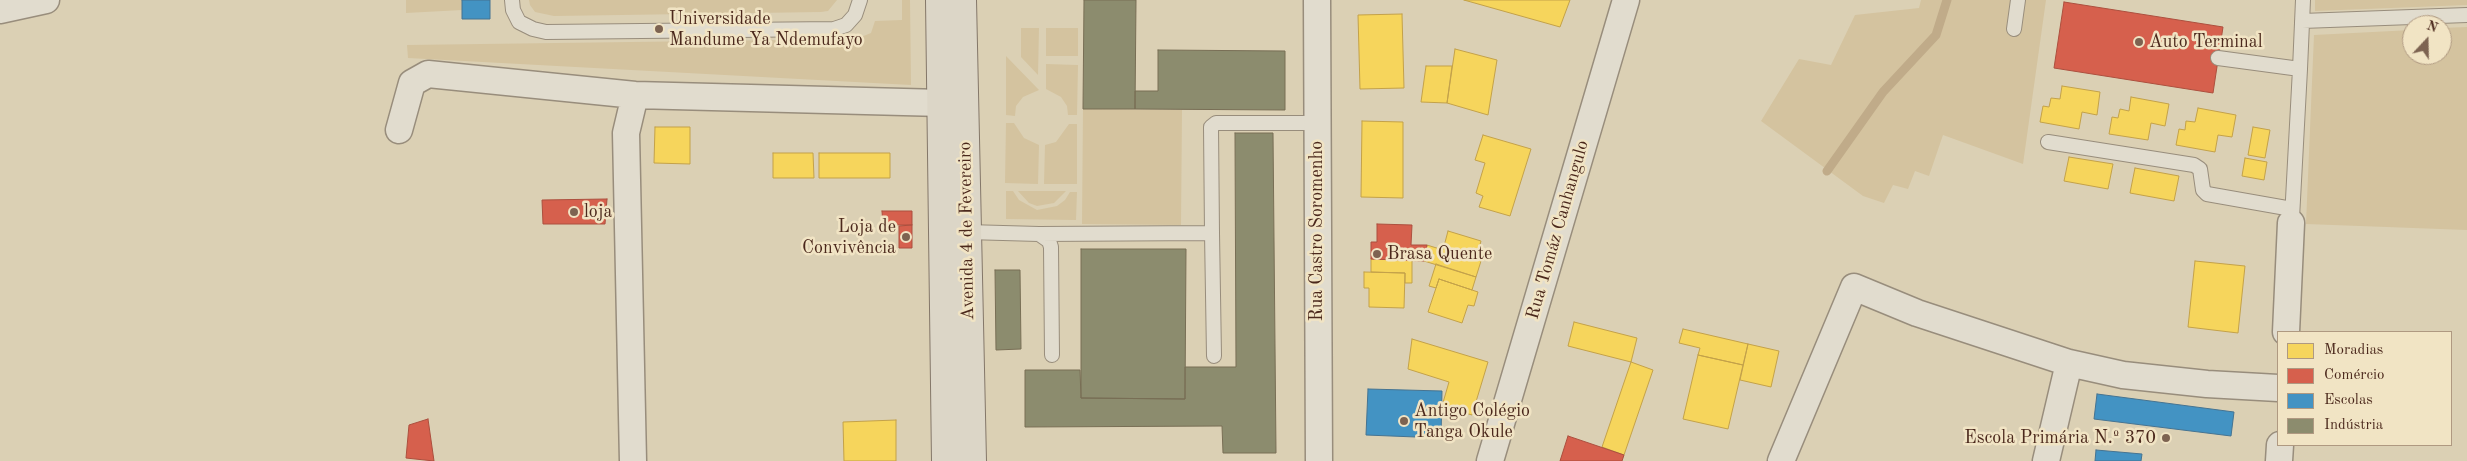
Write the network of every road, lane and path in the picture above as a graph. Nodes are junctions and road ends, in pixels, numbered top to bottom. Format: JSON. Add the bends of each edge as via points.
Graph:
{"nodes":[{"id":1,"x":46,"y":0,"type":"edge"},
{"id":2,"x":512,"y":0,"type":"edge"},
{"id":3,"x":860,"y":0,"type":"edge"},
{"id":4,"x":940,"y":0,"type":"edge"},
{"id":5,"x":962,"y":0,"type":"edge"},
{"id":6,"x":1317,"y":0,"type":"edge"},
{"id":7,"x":1626,"y":0,"type":"edge"},
{"id":8,"x":2018,"y":0,"type":"edge"},
{"id":9,"x":2303,"y":0,"type":"edge"},
{"id":10,"x":0,"y":10,"type":"edge"},
{"id":11,"x":2467,"y":15,"type":"edge"},
{"id":12,"x":2302,"y":21,"type":"junction"},
{"id":13,"x":2014,"y":29,"type":"dead end"},
{"id":14,"x":2218,"y":58,"type":"dead end"},
{"id":15,"x":2300,"y":69,"type":"junction"},
{"id":16,"x":635,"y":95,"type":"junction"},
{"id":17,"x":942,"y":103,"type":"junction"},
{"id":18,"x":1316,"y":123,"type":"junction"},
{"id":19,"x":399,"y":130,"type":"dead end"},
{"id":20,"x":2048,"y":142,"type":"dead end"},
{"id":21,"x":2292,"y":216,"type":"junction"},
{"id":22,"x":967,"y":232,"type":"junction"},
{"id":23,"x":1039,"y":234,"type":"junction"},
{"id":24,"x":1212,"y":234,"type":"junction"},
{"id":25,"x":2286,"y":331,"type":"edge"},
{"id":26,"x":1052,"y":355,"type":"dead end"},
{"id":27,"x":1214,"y":356,"type":"dead end"},
{"id":28,"x":2068,"y":363,"type":"junction"},
{"id":29,"x":2277,"y":388,"type":"edge"},
{"id":30,"x":2280,"y":446,"type":"edge"},
{"id":31,"x":633,"y":461,"type":"edge"},
{"id":32,"x":946,"y":461,"type":"edge"},
{"id":33,"x":972,"y":461,"type":"edge"},
{"id":34,"x":1319,"y":461,"type":"edge"},
{"id":35,"x":1490,"y":461,"type":"edge"},
{"id":36,"x":1781,"y":461,"type":"edge"},
{"id":37,"x":2046,"y":461,"type":"edge"},
{"id":38,"x":2279,"y":461,"type":"edge"}],
"edges":[{"from":1,"to":10,"type":"street"},
{"from":2,"to":3,"type":"lane","via":[[519,22],[546,32],[834,29],[846,25],[856,15]]},
{"from":4,"to":17,"type":"main road","name":"Avenida 4 de Fevereiro"},
{"from":5,"to":22,"type":"main road","name":"Avenida 4 de Fevereiro"},
{"from":6,"to":18,"type":"street","name":"Rua Castro Soromenho"},
{"from":7,"to":35,"type":"street","name":"Rua Tomáz Canhangulo"},
{"from":8,"to":13,"type":"lane"},
{"from":9,"to":12,"type":"lane"},
{"from":11,"to":12,"type":"lane"},
{"from":12,"to":15,"type":"lane"},
{"from":14,"to":15,"type":"lane"},
{"from":15,"to":21,"type":"lane"},
{"from":16,"to":17,"type":"street"},
{"from":16,"to":19,"type":"street","via":[[428,74],[412,83]]},
{"from":16,"to":31,"type":"street","via":[[626,133]]},
{"from":17,"to":32,"type":"main road","name":"Avenida 4 de Fevereiro"},
{"from":18,"to":24,"type":"lane","via":[[1216,123],[1211,127]]},
{"from":18,"to":34,"type":"street","name":"Rua Castro Soromenho"},
{"from":20,"to":21,"type":"lane","via":[[2194,165],[2200,169],[2201,183],[2207,194]]},
{"from":21,"to":25,"type":"street"},
{"from":22,"to":23,"type":"lane"},
{"from":22,"to":33,"type":"main road","name":"Avenida 4 de Fevereiro"},
{"from":23,"to":24,"type":"lane"},
{"from":23,"to":26,"type":"lane","via":[[1049,241],[1051,247]]},
{"from":24,"to":27,"type":"lane"},
{"from":28,"to":29,"type":"street","via":[[2132,376]]},
{"from":28,"to":36,"type":"street","via":[[1918,314],[1854,286]]},
{"from":28,"to":37,"type":"street"},
{"from":30,"to":38,"type":"street"}]}
